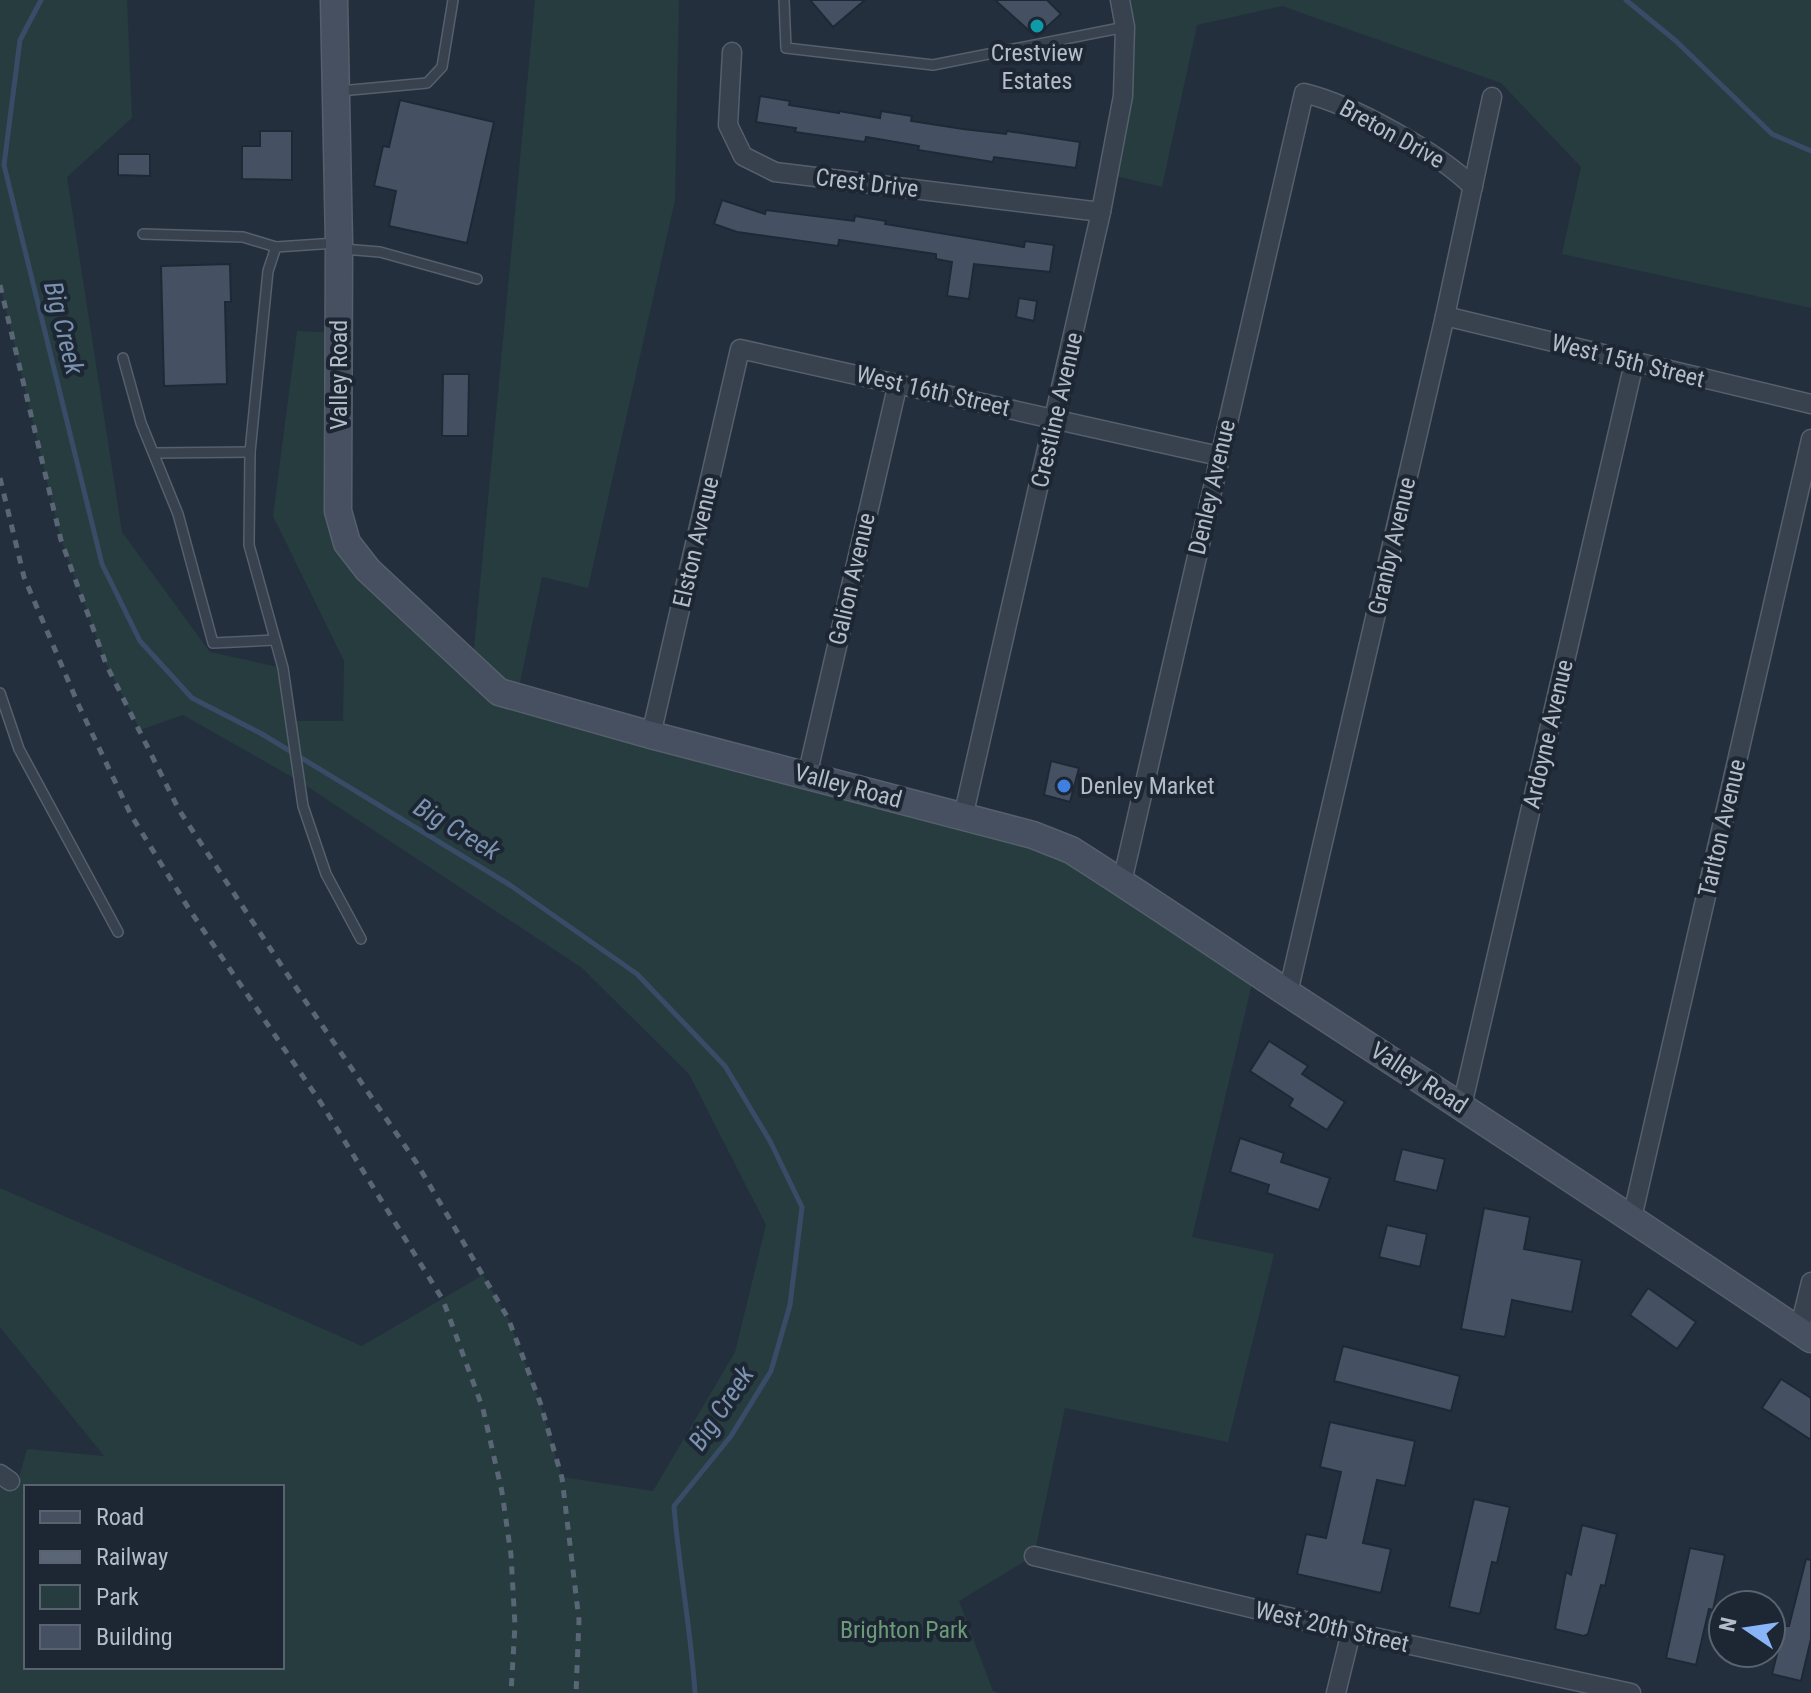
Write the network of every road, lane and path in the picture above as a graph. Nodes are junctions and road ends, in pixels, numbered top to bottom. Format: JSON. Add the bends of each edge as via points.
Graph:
{"nodes":[{"id":1,"x":334,"y":0,"type":"edge"},
{"id":2,"x":453,"y":0,"type":"edge"},
{"id":3,"x":784,"y":0,"type":"edge"},
{"id":4,"x":1120,"y":0,"type":"edge"},
{"id":5,"x":1125,"y":27,"type":"junction"},
{"id":6,"x":732,"y":52,"type":"dead end"},
{"id":7,"x":336,"y":91,"type":"junction"},
{"id":8,"x":1304,"y":93,"type":"joint"},
{"id":9,"x":1492,"y":97,"type":"dead end"},
{"id":10,"x":1473,"y":187,"type":"junction"},
{"id":11,"x":1101,"y":212,"type":"junction"},
{"id":12,"x":143,"y":234,"type":"dead end"},
{"id":13,"x":339,"y":246,"type":"junction"},
{"id":14,"x":276,"y":247,"type":"junction"},
{"id":15,"x":477,"y":279,"type":"dead end"},
{"id":16,"x":1445,"y":316,"type":"junction"},
{"id":17,"x":740,"y":349,"type":"joint"},
{"id":18,"x":123,"y":358,"type":"dead end"},
{"id":19,"x":1634,"y":363,"type":"junction"},
{"id":20,"x":898,"y":383,"type":"junction"},
{"id":21,"x":1811,"y":404,"type":"edge"},
{"id":22,"x":1055,"y":419,"type":"junction"},
{"id":23,"x":1811,"y":439,"type":"edge"},
{"id":24,"x":250,"y":452,"type":"junction"},
{"id":25,"x":155,"y":453,"type":"junction"},
{"id":26,"x":1219,"y":456,"type":"junction"},
{"id":27,"x":275,"y":640,"type":"junction"},
{"id":28,"x":0,"y":693,"type":"edge"},
{"id":29,"x":651,"y":735,"type":"junction"},
{"id":30,"x":807,"y":776,"type":"junction"},
{"id":31,"x":963,"y":817,"type":"junction"},
{"id":32,"x":1122,"y":882,"type":"junction"},
{"id":33,"x":118,"y":932,"type":"dead end"},
{"id":34,"x":361,"y":939,"type":"dead end"},
{"id":35,"x":1288,"y":993,"type":"junction"},
{"id":36,"x":1462,"y":1106,"type":"junction"},
{"id":37,"x":1632,"y":1218,"type":"junction"},
{"id":38,"x":1811,"y":1282,"type":"edge"},
{"id":39,"x":1805,"y":1335,"type":"edge"},
{"id":40,"x":1034,"y":1556,"type":"dead end"},
{"id":41,"x":1351,"y":1632,"type":"junction"},
{"id":42,"x":1592,"y":1689,"type":"edge"},
{"id":43,"x":1336,"y":1693,"type":"edge"},
{"id":44,"x":1631,"y":1693,"type":"edge"}],
"edges":[{"from":1,"to":7,"type":"street","name":"Valley Road"},
{"from":2,"to":7,"type":"lane","via":[[442,67],[427,83]]},
{"from":3,"to":5,"type":"lane","via":[[786,48],[933,65]]},
{"from":4,"to":5,"type":"street","name":"Crestline Avenue"},
{"from":5,"to":11,"type":"street","name":"Crestline Avenue","via":[[1123,96]]},
{"from":6,"to":11,"type":"street","name":"Crest Drive","via":[[728,125],[743,156],[775,172]]},
{"from":7,"to":13,"type":"street","name":"Valley Road"},
{"from":8,"to":10,"type":"street","name":"Breton Drive","via":[[1353,110],[1455,170]]},
{"from":8,"to":26,"type":"street","name":"Denley Avenue"},
{"from":9,"to":10,"type":"street","name":"Granby Avenue"},
{"from":10,"to":16,"type":"street","name":"Granby Avenue"},
{"from":11,"to":22,"type":"street","name":"Crestline Avenue"},
{"from":12,"to":14,"type":"lane","via":[[243,237]]},
{"from":13,"to":14,"type":"lane"},
{"from":13,"to":15,"type":"lane"},
{"from":13,"to":29,"type":"street","name":"Valley Road","via":[[338,511],[347,543],[368,570],[499,692]]},
{"from":14,"to":24,"type":"lane","via":[[268,271]]},
{"from":16,"to":19,"type":"street","name":"West 15th Street"},
{"from":16,"to":35,"type":"street","name":"Granby Avenue"},
{"from":17,"to":20,"type":"street","name":"West 16th Street"},
{"from":17,"to":29,"type":"street","name":"Elston Avenue"},
{"from":18,"to":25,"type":"lane"},
{"from":19,"to":21,"type":"street","name":"West 15th Street"},
{"from":19,"to":36,"type":"street","name":"Ardoyne Avenue"},
{"from":20,"to":22,"type":"street","name":"West 16th Street"},
{"from":20,"to":30,"type":"street","name":"Galion Avenue"},
{"from":22,"to":26,"type":"street","name":"West 16th Street"},
{"from":22,"to":31,"type":"street","name":"Crestline Avenue"},
{"from":23,"to":37,"type":"street","name":"Tarlton Avenue"},
{"from":24,"to":25,"type":"lane"},
{"from":24,"to":27,"type":"lane","via":[[249,545]]},
{"from":25,"to":27,"type":"lane","via":[[178,514],[213,643]]},
{"from":26,"to":32,"type":"street","name":"Denley Avenue"},
{"from":27,"to":34,"type":"lane","via":[[303,806],[326,874]]},
{"from":28,"to":33,"type":"lane","via":[[19,749]]},
{"from":29,"to":30,"type":"street","name":"Valley Road"},
{"from":30,"to":31,"type":"street","name":"Valley Road"},
{"from":31,"to":32,"type":"street","name":"Valley Road","via":[[1038,836]]},
{"from":32,"to":35,"type":"street","name":"Valley Road"},
{"from":35,"to":36,"type":"street","name":"Valley Road"},
{"from":36,"to":37,"type":"street","name":"Valley Road"},
{"from":37,"to":39,"type":"street","name":"Valley Road"},
{"from":38,"to":39,"type":"street"},
{"from":40,"to":41,"type":"street","name":"West 20th Street"},
{"from":41,"to":42,"type":"street","name":"West 20th Street"},
{"from":41,"to":43,"type":"street"},
{"from":42,"to":44,"type":"street","name":"West 20th Street"}]}
